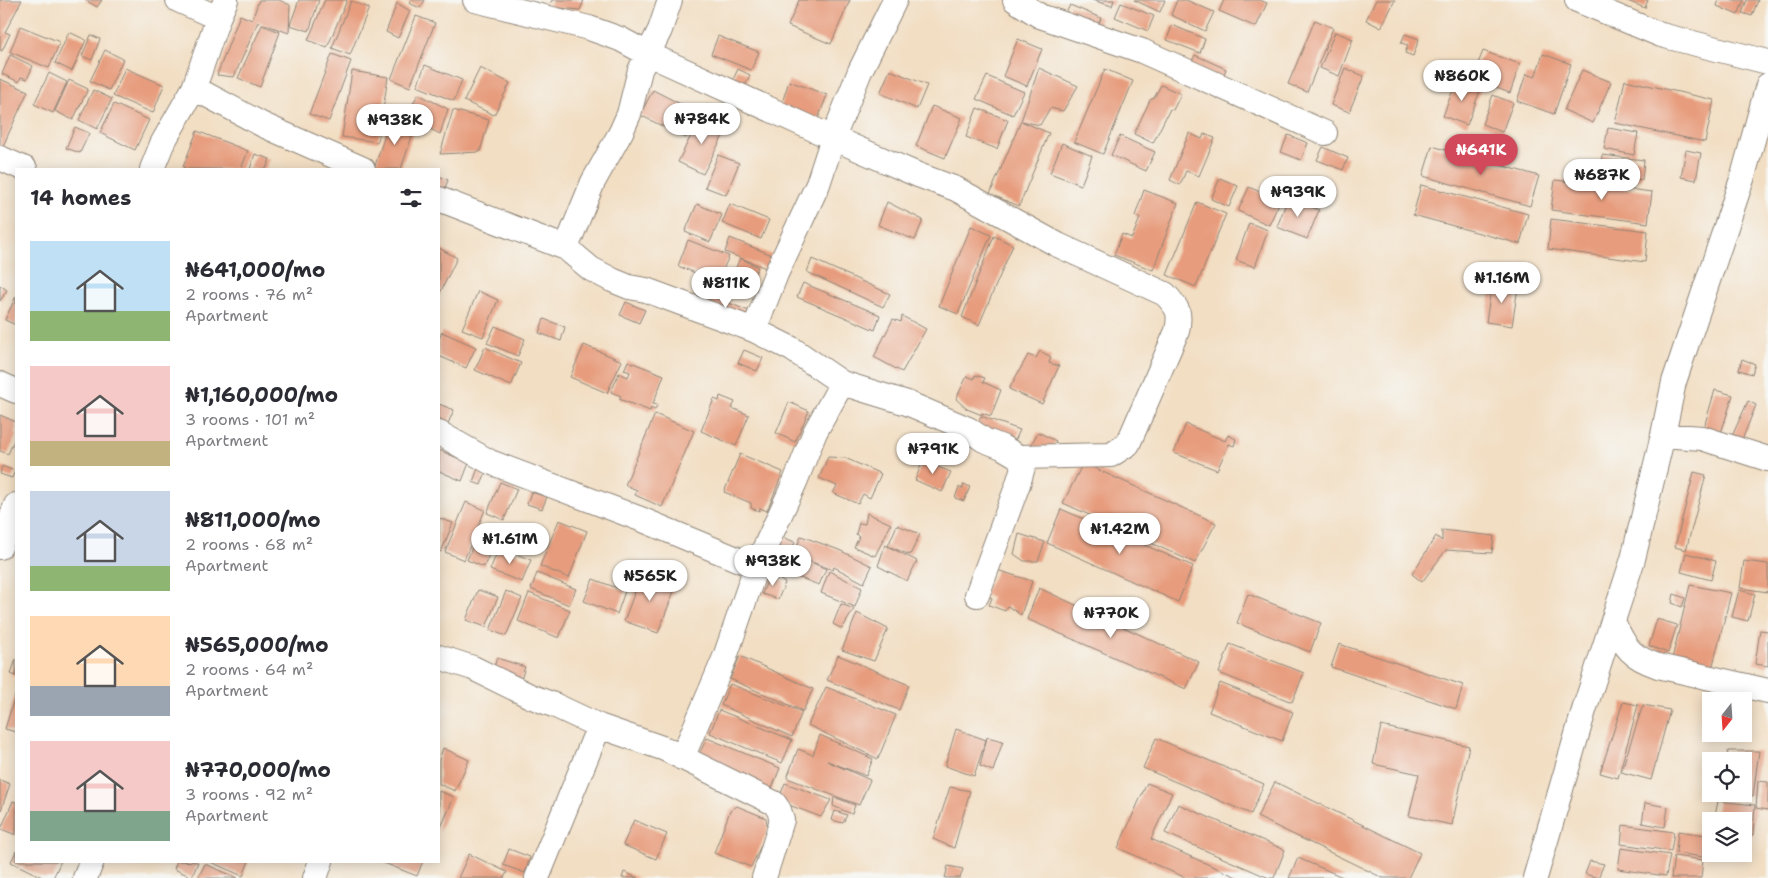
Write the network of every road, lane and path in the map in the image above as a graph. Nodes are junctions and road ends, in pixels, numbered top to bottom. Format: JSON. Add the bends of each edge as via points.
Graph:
{"nodes":[{"id":1,"x":178,"y":0,"type":"edge"},
{"id":2,"x":475,"y":0,"type":"edge"},
{"id":3,"x":670,"y":0,"type":"edge"},
{"id":4,"x":895,"y":0,"type":"edge"},
{"id":5,"x":1015,"y":0,"type":"edge"},
{"id":6,"x":1577,"y":0,"type":"edge"},
{"id":7,"x":222,"y":9,"type":"edge"},
{"id":8,"x":648,"y":54,"type":"junction"},
{"id":9,"x":1768,"y":62,"type":"edge"},
{"id":10,"x":1768,"y":85,"type":"edge"},
{"id":11,"x":194,"y":88,"type":"junction"},
{"id":12,"x":1325,"y":133,"type":"dead end"},
{"id":13,"x":833,"y":138,"type":"junction"},
{"id":14,"x":0,"y":158,"type":"edge"},
{"id":15,"x":23,"y":168,"type":"edge"},
{"id":16,"x":152,"y":168,"type":"edge"},
{"id":17,"x":361,"y":168,"type":"edge"},
{"id":18,"x":440,"y":199,"type":"edge"},
{"id":19,"x":566,"y":248,"type":"junction"},
{"id":20,"x":754,"y":330,"type":"junction"},
{"id":21,"x":842,"y":383,"type":"junction"},
{"id":22,"x":0,"y":384,"type":"edge"},
{"id":23,"x":15,"y":390,"type":"edge"},
{"id":24,"x":440,"y":434,"type":"edge"},
{"id":25,"x":1663,"y":435,"type":"junction"},
{"id":26,"x":1019,"y":457,"type":"junction"},
{"id":27,"x":1768,"y":460,"type":"edge"},
{"id":28,"x":15,"y":509,"type":"edge"},
{"id":29,"x":0,"y":547,"type":"edge"},
{"id":30,"x":756,"y":567,"type":"junction"},
{"id":31,"x":976,"y":595,"type":"dead end"},
{"id":32,"x":1613,"y":622,"type":"junction"},
{"id":33,"x":440,"y":657,"type":"edge"},
{"id":34,"x":1768,"y":691,"type":"edge"},
{"id":35,"x":598,"y":726,"type":"junction"},
{"id":36,"x":682,"y":758,"type":"junction"},
{"id":37,"x":91,"y":863,"type":"edge"},
{"id":38,"x":320,"y":863,"type":"edge"},
{"id":39,"x":85,"y":878,"type":"edge"},
{"id":40,"x":315,"y":878,"type":"edge"},
{"id":41,"x":537,"y":878,"type":"edge"},
{"id":42,"x":764,"y":878,"type":"edge"},
{"id":43,"x":1535,"y":878,"type":"edge"}],
"edges":[{"from":1,"to":7,"type":"street"},
{"from":2,"to":8,"type":"street","via":[[589,28]]},
{"from":3,"to":8,"type":"street"},
{"from":4,"to":13,"type":"street","via":[[860,71]]},
{"from":5,"to":12,"type":"street","via":[[1040,16],[1142,51]]},
{"from":6,"to":9,"type":"street","via":[[1661,35]]},
{"from":7,"to":11,"type":"street"},
{"from":8,"to":13,"type":"street"},
{"from":8,"to":19,"type":"street","via":[[640,70],[629,114],[593,182]]},
{"from":10,"to":25,"type":"street","via":[[1743,176],[1674,382]]},
{"from":11,"to":16,"type":"street","via":[[162,144]]},
{"from":11,"to":17,"type":"street","via":[[262,125]]},
{"from":13,"to":20,"type":"street","via":[[818,184]]},
{"from":13,"to":26,"type":"street","via":[[956,189],[1058,245],[1165,294],[1175,305],[1180,316],[1177,331],[1128,444],[1111,455]]},
{"from":14,"to":15,"type":"street"},
{"from":18,"to":19,"type":"street"},
{"from":19,"to":20,"type":"street","via":[[591,269],[612,280]]},
{"from":20,"to":21,"type":"street"},
{"from":21,"to":26,"type":"street","via":[[907,403],[968,429]]},
{"from":21,"to":30,"type":"street","via":[[815,432]]},
{"from":22,"to":23,"type":"street"},
{"from":24,"to":30,"type":"street","via":[[490,462]]},
{"from":25,"to":27,"type":"street","via":[[1702,438]]},
{"from":25,"to":32,"type":"street","via":[[1633,559]]},
{"from":26,"to":31,"type":"street","via":[[1022,467],[1018,484]]},
{"from":28,"to":29,"type":"street"},
{"from":30,"to":36,"type":"street","via":[[725,658]]},
{"from":32,"to":34,"type":"street","via":[[1625,646],[1640,660]]},
{"from":32,"to":43,"type":"street"},
{"from":33,"to":35,"type":"street","via":[[473,668]]},
{"from":35,"to":36,"type":"street"},
{"from":35,"to":41,"type":"street"},
{"from":36,"to":42,"type":"street","via":[[774,803],[779,810],[782,820]]},
{"from":37,"to":39,"type":"street"},
{"from":38,"to":40,"type":"street"}]}
